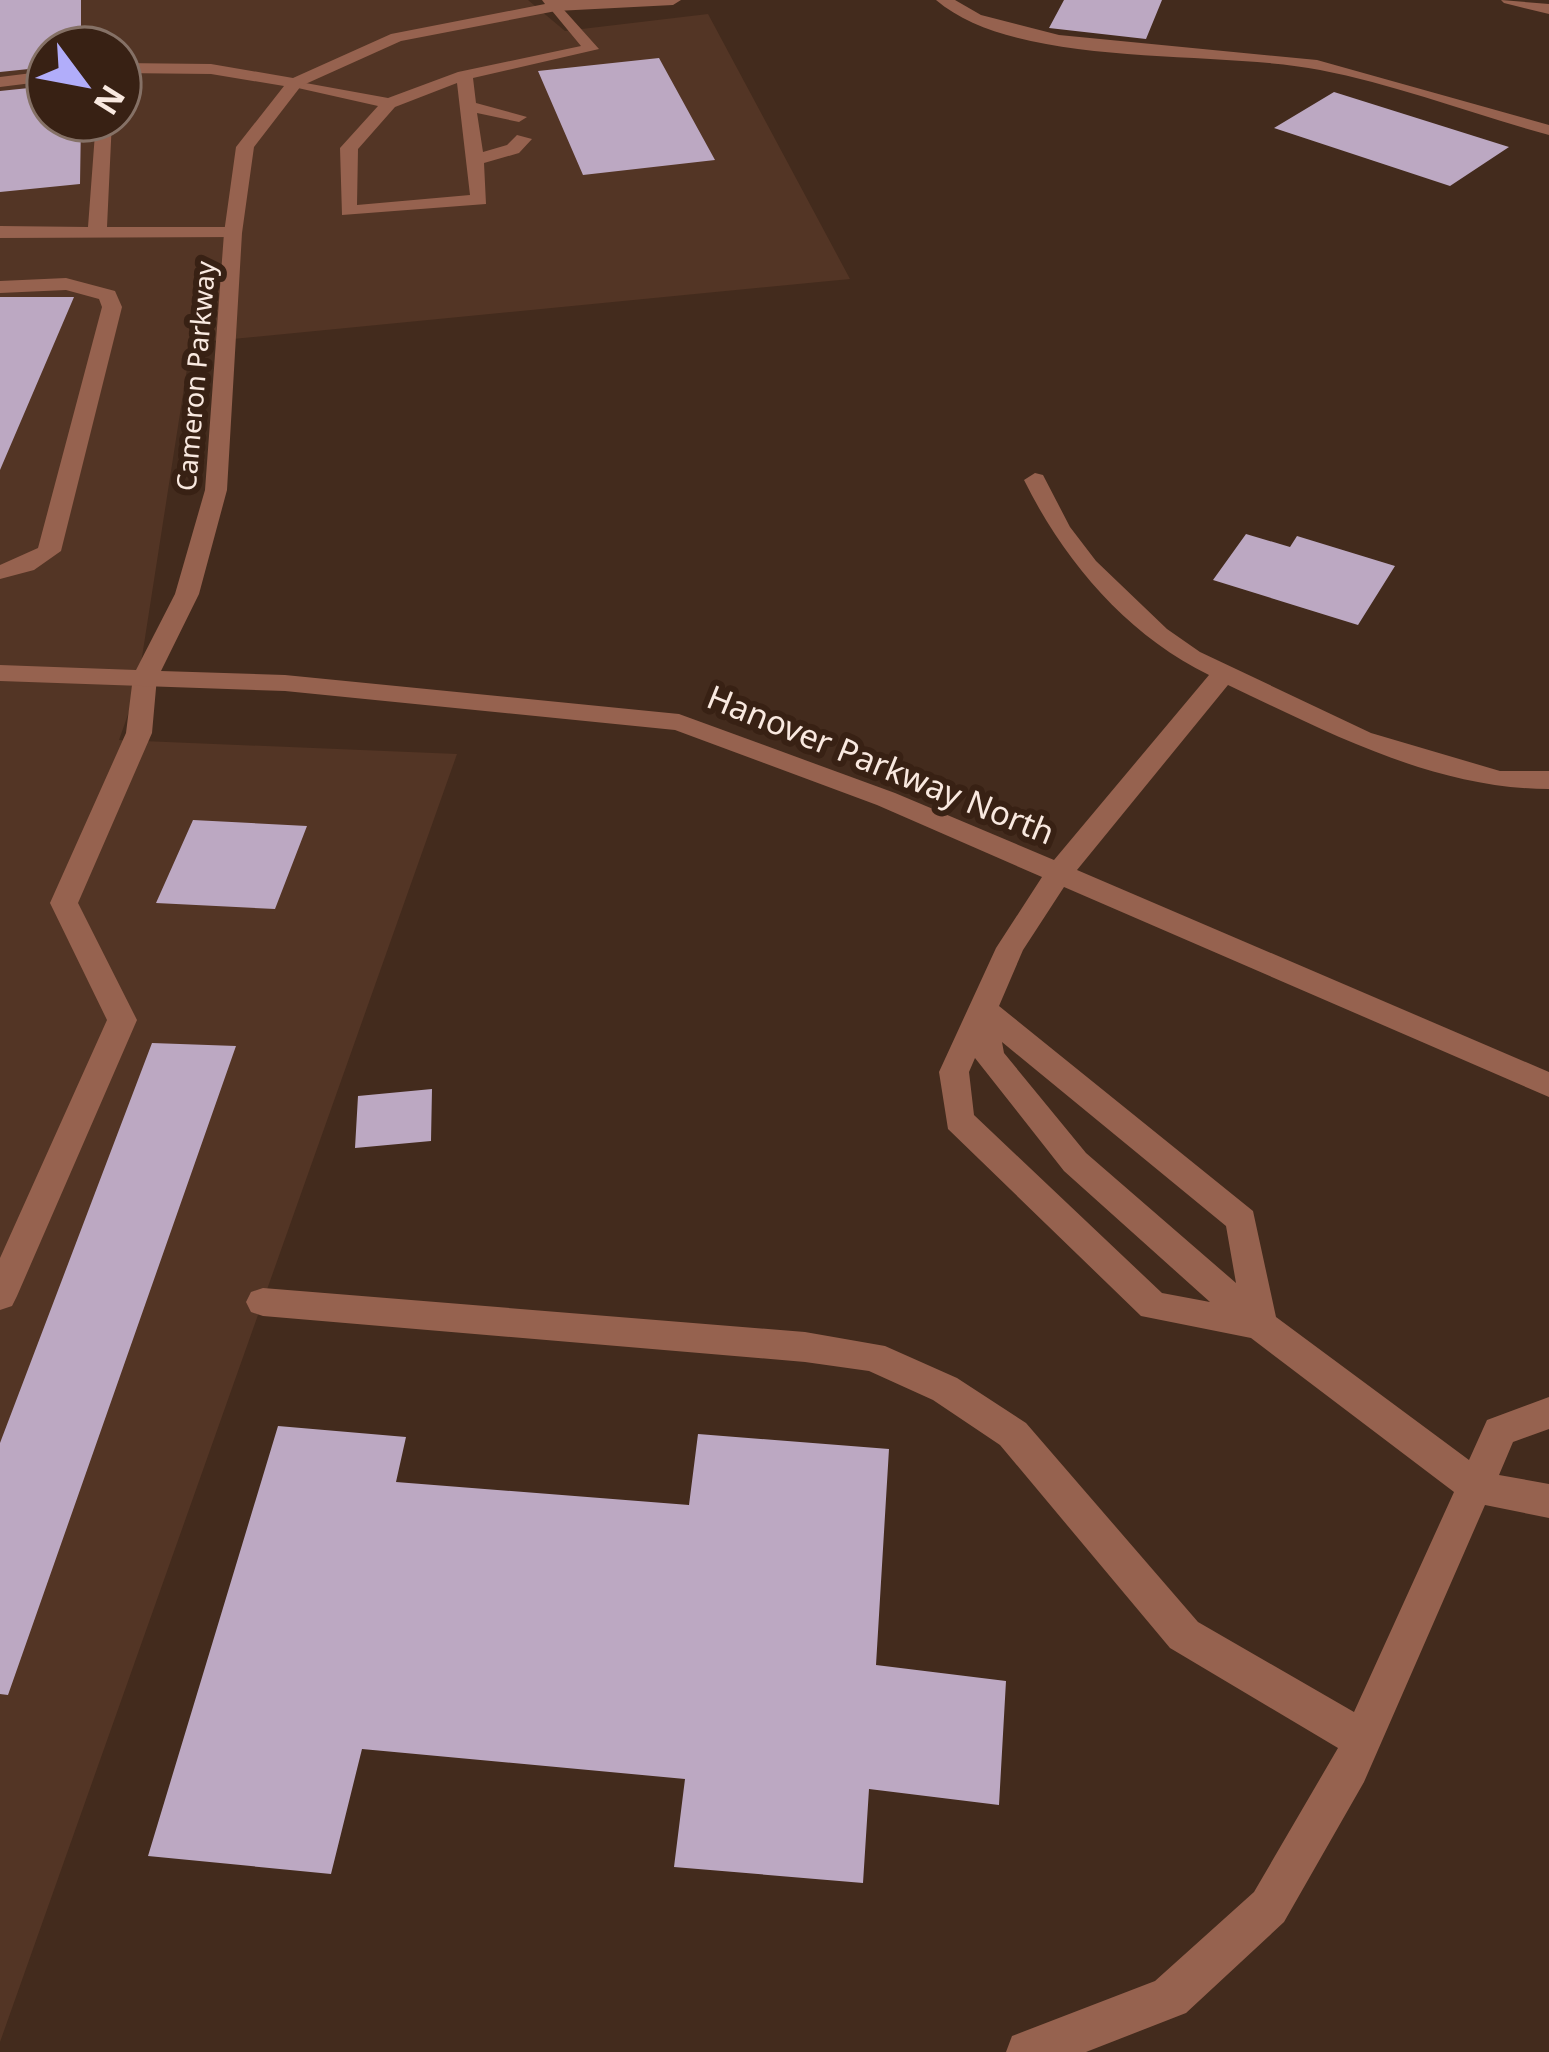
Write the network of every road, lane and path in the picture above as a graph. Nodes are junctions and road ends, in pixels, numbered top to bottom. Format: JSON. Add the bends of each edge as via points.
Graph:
{"nodes":[{"id":1,"x":673,"y":0,"type":"edge"},
{"id":2,"x":944,"y":0,"type":"edge"},
{"id":3,"x":1509,"y":0,"type":"edge"},
{"id":4,"x":559,"y":2,"type":"edge"},
{"id":5,"x":1549,"y":9,"type":"edge"},
{"id":6,"x":144,"y":68,"type":"edge"},
{"id":7,"x":464,"y":75,"type":"junction"},
{"id":8,"x":295,"y":83,"type":"junction"},
{"id":9,"x":389,"y":103,"type":"junction"},
{"id":10,"x":468,"y":106,"type":"junction"},
{"id":11,"x":519,"y":116,"type":"dead end"},
{"id":12,"x":1549,"y":130,"type":"edge"},
{"id":13,"x":523,"y":139,"type":"dead end"},
{"id":14,"x":103,"y":144,"type":"edge"},
{"id":15,"x":476,"y":160,"type":"junction"},
{"id":16,"x":0,"y":232,"type":"edge"},
{"id":17,"x":98,"y":232,"type":"junction"},
{"id":18,"x":233,"y":233,"type":"junction"},
{"id":19,"x":0,"y":287,"type":"edge"},
{"id":20,"x":1035,"y":480,"type":"dead end"},
{"id":21,"x":0,"y":572,"type":"edge"},
{"id":22,"x":0,"y":673,"type":"edge"},
{"id":23,"x":1224,"y":674,"type":"junction"},
{"id":24,"x":145,"y":677,"type":"junction"},
{"id":25,"x":1549,"y":780,"type":"edge"},
{"id":26,"x":1058,"y":874,"type":"junction"},
{"id":27,"x":980,"y":1007,"type":"junction"},
{"id":28,"x":1549,"y":1085,"type":"edge"},
{"id":29,"x":1075,"y":1162,"type":"junction"},
{"id":30,"x":1033,"y":1192,"type":"junction"},
{"id":31,"x":0,"y":1296,"type":"edge"},
{"id":32,"x":263,"y":1303,"type":"dead end"},
{"id":33,"x":1260,"y":1325,"type":"junction"},
{"id":34,"x":1549,"y":1413,"type":"edge"},
{"id":35,"x":1476,"y":1487,"type":"junction"},
{"id":36,"x":1549,"y":1501,"type":"edge"},
{"id":37,"x":1364,"y":1740,"type":"junction"},
{"id":38,"x":1028,"y":2052,"type":"edge"}],
"edges":[{"from":1,"to":4,"type":"street","name":"Cameron Parkway"},
{"from":2,"to":12,"type":"street","via":[[1030,33],[1321,66]]},
{"from":3,"to":5,"type":"street"},
{"from":4,"to":7,"type":"street","via":[[591,49]]},
{"from":4,"to":8,"type":"street","name":"Cameron Parkway","via":[[397,37]]},
{"from":6,"to":8,"type":"street"},
{"from":7,"to":9,"type":"street"},
{"from":7,"to":10,"type":"street"},
{"from":8,"to":9,"type":"street"},
{"from":8,"to":18,"type":"street","name":"Cameron Parkway","via":[[245,147]]},
{"from":9,"to":15,"type":"street","via":[[349,148],[348,211],[481,200]]},
{"from":10,"to":11,"type":"street"},
{"from":10,"to":15,"type":"street"},
{"from":13,"to":15,"type":"street"},
{"from":14,"to":17,"type":"street"},
{"from":16,"to":17,"type":"street"},
{"from":17,"to":18,"type":"street"},
{"from":18,"to":24,"type":"street","name":"Cameron Parkway","via":[[216,490],[188,594]]},
{"from":19,"to":21,"type":"street","via":[[90,287],[108,295],[112,308],[49,550]]},
{"from":20,"to":23,"type":"street","via":[[1088,566],[1158,634]]},
{"from":22,"to":24,"type":"street","name":"Hanover Parkway North"},
{"from":23,"to":25,"type":"street","via":[[1362,739],[1499,780]]},
{"from":23,"to":26,"type":"street"},
{"from":24,"to":26,"type":"street","name":"Hanover Parkway North","via":[[679,722]]},
{"from":24,"to":31,"type":"street","via":[[139,733],[64,903],[122,1020]]},
{"from":26,"to":27,"type":"street"},
{"from":26,"to":28,"type":"street","name":"Hanover Parkway North"},
{"from":27,"to":29,"type":"street","via":[[990,1057]]},
{"from":27,"to":30,"type":"street","via":[[954,1072],[958,1120]]},
{"from":27,"to":33,"type":"street","via":[[1241,1220]]},
{"from":29,"to":30,"type":"street"},
{"from":29,"to":33,"type":"street"},
{"from":30,"to":33,"type":"street","via":[[1153,1306]]},
{"from":32,"to":37,"type":"street","via":[[873,1357],[945,1389],[1013,1434],[1184,1635]]},
{"from":33,"to":35,"type":"street"},
{"from":34,"to":35,"type":"street","via":[[1500,1431]]},
{"from":35,"to":36,"type":"street"},
{"from":35,"to":37,"type":"street"},
{"from":37,"to":38,"type":"street","via":[[1269,1906],[1170,1996]]}]}
